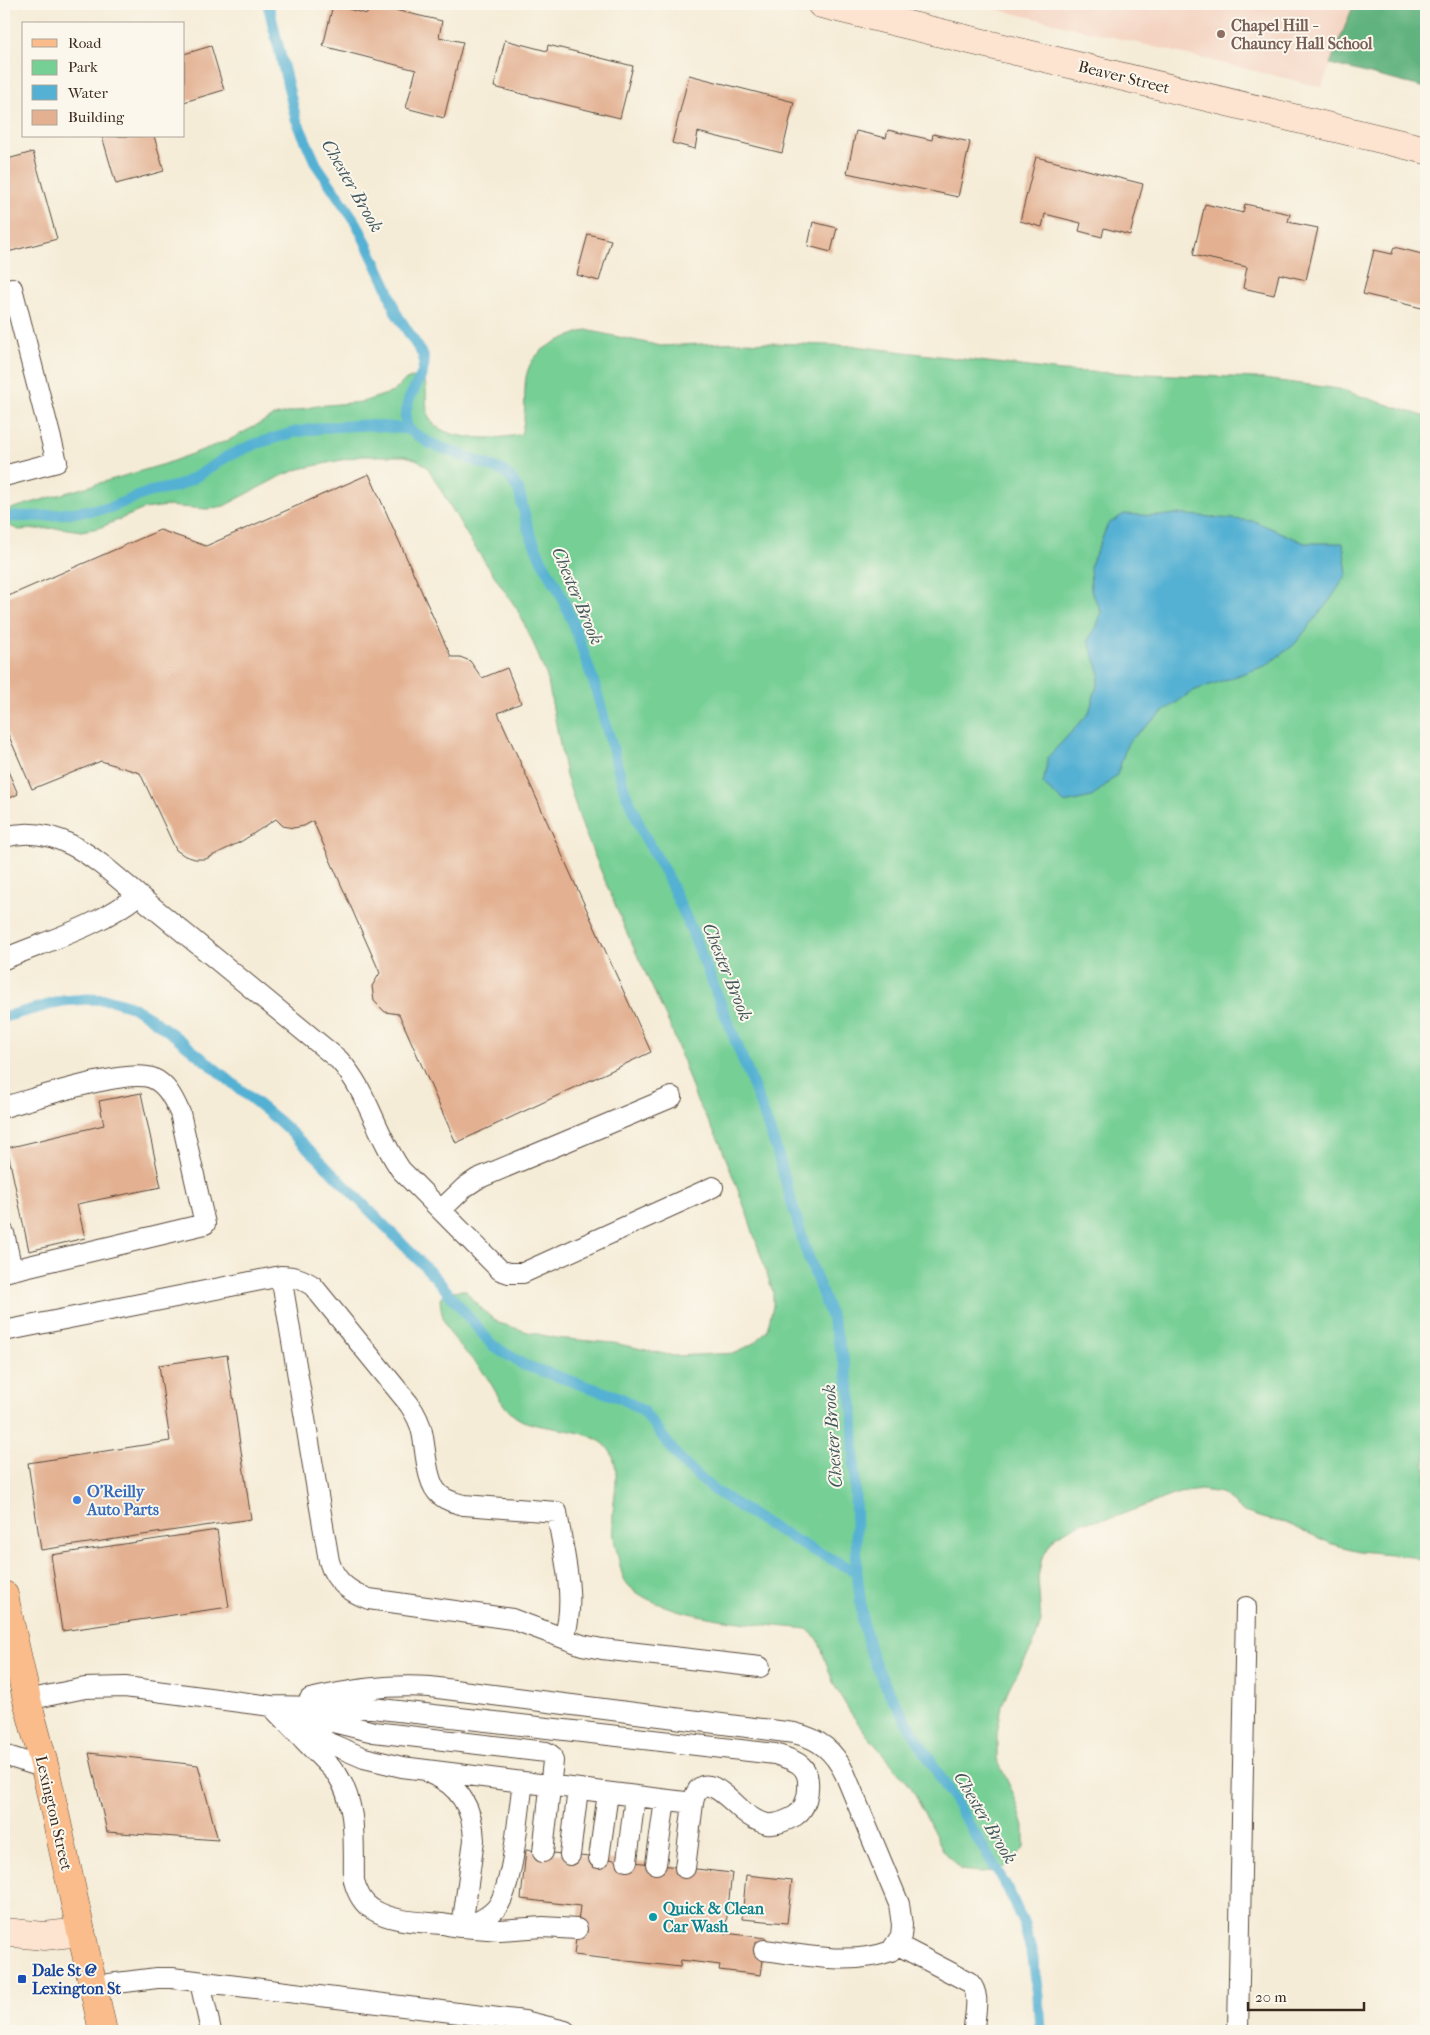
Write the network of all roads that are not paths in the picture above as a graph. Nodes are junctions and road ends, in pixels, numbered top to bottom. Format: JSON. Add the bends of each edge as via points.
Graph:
{"nodes":[{"id":1,"x":821,"y":4,"type":"edge"},
{"id":2,"x":1426,"y":150,"type":"edge"},
{"id":3,"x":12,"y":288,"type":"dead end"},
{"id":4,"x":4,"y":476,"type":"edge"},
{"id":5,"x":4,"y":837,"type":"edge"},
{"id":6,"x":138,"y":895,"type":"junction"},
{"id":7,"x":4,"y":959,"type":"edge"},
{"id":8,"x":672,"y":1097,"type":"dead end"},
{"id":9,"x":4,"y":1107,"type":"edge"},
{"id":10,"x":713,"y":1187,"type":"dead end"},
{"id":11,"x":442,"y":1209,"type":"junction"},
{"id":12,"x":4,"y":1233,"type":"edge"},
{"id":13,"x":8,"y":1271,"type":"edge"},
{"id":14,"x":281,"y":1276,"type":"junction"},
{"id":15,"x":4,"y":1330,"type":"edge"},
{"id":16,"x":4,"y":1595,"type":"edge"},
{"id":17,"x":1246,"y":1607,"type":"dead end"},
{"id":18,"x":564,"y":1638,"type":"junction"},
{"id":19,"x":760,"y":1667,"type":"dead end"},
{"id":20,"x":27,"y":1700,"type":"junction"},
{"id":21,"x":271,"y":1706,"type":"junction"},
{"id":22,"x":4,"y":1755,"type":"edge"},
{"id":23,"x":45,"y":1768,"type":"junction"},
{"id":24,"x":421,"y":1770,"type":"junction"},
{"id":25,"x":523,"y":1783,"type":"junction"},
{"id":26,"x":550,"y":1786,"type":"junction"},
{"id":27,"x":578,"y":1789,"type":"junction"},
{"id":28,"x":608,"y":1793,"type":"junction"},
{"id":29,"x":635,"y":1796,"type":"junction"},
{"id":30,"x":665,"y":1800,"type":"junction"},
{"id":31,"x":693,"y":1803,"type":"junction"},
{"id":32,"x":543,"y":1852,"type":"dead end"},
{"id":33,"x":570,"y":1855,"type":"dead end"},
{"id":34,"x":599,"y":1858,"type":"dead end"},
{"id":35,"x":627,"y":1861,"type":"dead end"},
{"id":36,"x":656,"y":1864,"type":"dead end"},
{"id":37,"x":685,"y":1868,"type":"dead end"},
{"id":38,"x":462,"y":1926,"type":"junction"},
{"id":39,"x":577,"y":1929,"type":"dead end"},
{"id":40,"x":4,"y":1932,"type":"edge"},
{"id":41,"x":81,"y":1932,"type":"junction"},
{"id":42,"x":896,"y":1944,"type":"junction"},
{"id":43,"x":764,"y":1950,"type":"dead end"},
{"id":44,"x":200,"y":1982,"type":"junction"},
{"id":45,"x":93,"y":1986,"type":"junction"},
{"id":46,"x":974,"y":2028,"type":"dead end"},
{"id":47,"x":103,"y":2031,"type":"edge"},
{"id":48,"x":211,"y":2031,"type":"edge"},
{"id":49,"x":565,"y":2031,"type":"edge"},
{"id":50,"x":1238,"y":2031,"type":"edge"}],
"edges":[{"from":1,"to":2,"type":"main road","name":"Beaver Street"},
{"from":3,"to":4,"type":"lane","via":[[57,462]]},
{"from":5,"to":6,"type":"lane","via":[[34,833],[58,837],[93,856]]},
{"from":6,"to":7,"type":"lane","via":[[105,917]]},
{"from":6,"to":11,"type":"lane","via":[[339,1060],[356,1082],[400,1170]]},
{"from":8,"to":11,"type":"lane","via":[[477,1180]]},
{"from":9,"to":13,"type":"lane","via":[[107,1080],[140,1075],[153,1078],[164,1086],[180,1113],[205,1224]]},
{"from":10,"to":11,"type":"lane","via":[[523,1273],[500,1270]]},
{"from":12,"to":13,"type":"lane"},
{"from":14,"to":15,"type":"lane"},
{"from":14,"to":18,"type":"lane","via":[[297,1277],[313,1286],[409,1404],[422,1432],[431,1478],[438,1494],[450,1502],[464,1505],[557,1512],[570,1599]]},
{"from":14,"to":18,"type":"lane","via":[[332,1572],[339,1581],[357,1595],[369,1599],[512,1619]]},
{"from":16,"to":20,"type":"main road","name":"Lexington Street"},
{"from":17,"to":50,"type":"lane"},
{"from":18,"to":19,"type":"lane","via":[[602,1649]]},
{"from":20,"to":21,"type":"lane","via":[[86,1688],[125,1687]]},
{"from":20,"to":23,"type":"main road","name":"Lexington Street"},
{"from":21,"to":24,"type":"lane","via":[[346,1751],[383,1763]]},
{"from":21,"to":26,"type":"lane","via":[[374,1732],[546,1752],[553,1761]]},
{"from":21,"to":31,"type":"lane","via":[[372,1708],[775,1754],[798,1763],[808,1780],[806,1803],[798,1814],[778,1824],[755,1820],[710,1786],[700,1788]]},
{"from":21,"to":38,"type":"lane","via":[[337,1774],[345,1787],[352,1813],[354,1881],[363,1901],[387,1916]]},
{"from":21,"to":42,"type":"lane","via":[[362,1688],[430,1687],[785,1732],[813,1739],[829,1750],[840,1764],[895,1894],[902,1925]]},
{"from":22,"to":23,"type":"lane"},
{"from":23,"to":41,"type":"main road","name":"Lexington Street"},
{"from":24,"to":25,"type":"lane"},
{"from":24,"to":38,"type":"lane","via":[[438,1776],[459,1791],[471,1814],[474,1840]]},
{"from":25,"to":26,"type":"lane"},
{"from":25,"to":38,"type":"lane","via":[[503,1897],[488,1916]]},
{"from":26,"to":27,"type":"lane"},
{"from":26,"to":32,"type":"lane"},
{"from":27,"to":28,"type":"lane"},
{"from":27,"to":33,"type":"lane"},
{"from":28,"to":29,"type":"lane"},
{"from":28,"to":34,"type":"lane"},
{"from":29,"to":30,"type":"lane"},
{"from":29,"to":35,"type":"lane"},
{"from":30,"to":31,"type":"lane"},
{"from":30,"to":36,"type":"lane"},
{"from":31,"to":37,"type":"lane"},
{"from":38,"to":39,"type":"lane","via":[[500,1930]]},
{"from":40,"to":41,"type":"main road","via":[[44,1936]]},
{"from":41,"to":45,"type":"main road","name":"Lexington Street"},
{"from":42,"to":43,"type":"lane","via":[[881,1954],[854,1958]]},
{"from":42,"to":46,"type":"lane","via":[[975,1988]]},
{"from":44,"to":45,"type":"lane","via":[[156,1978]]},
{"from":44,"to":48,"type":"lane"},
{"from":44,"to":49,"type":"lane","via":[[524,2021]]},
{"from":45,"to":47,"type":"main road","name":"Lexington Street"}]}
